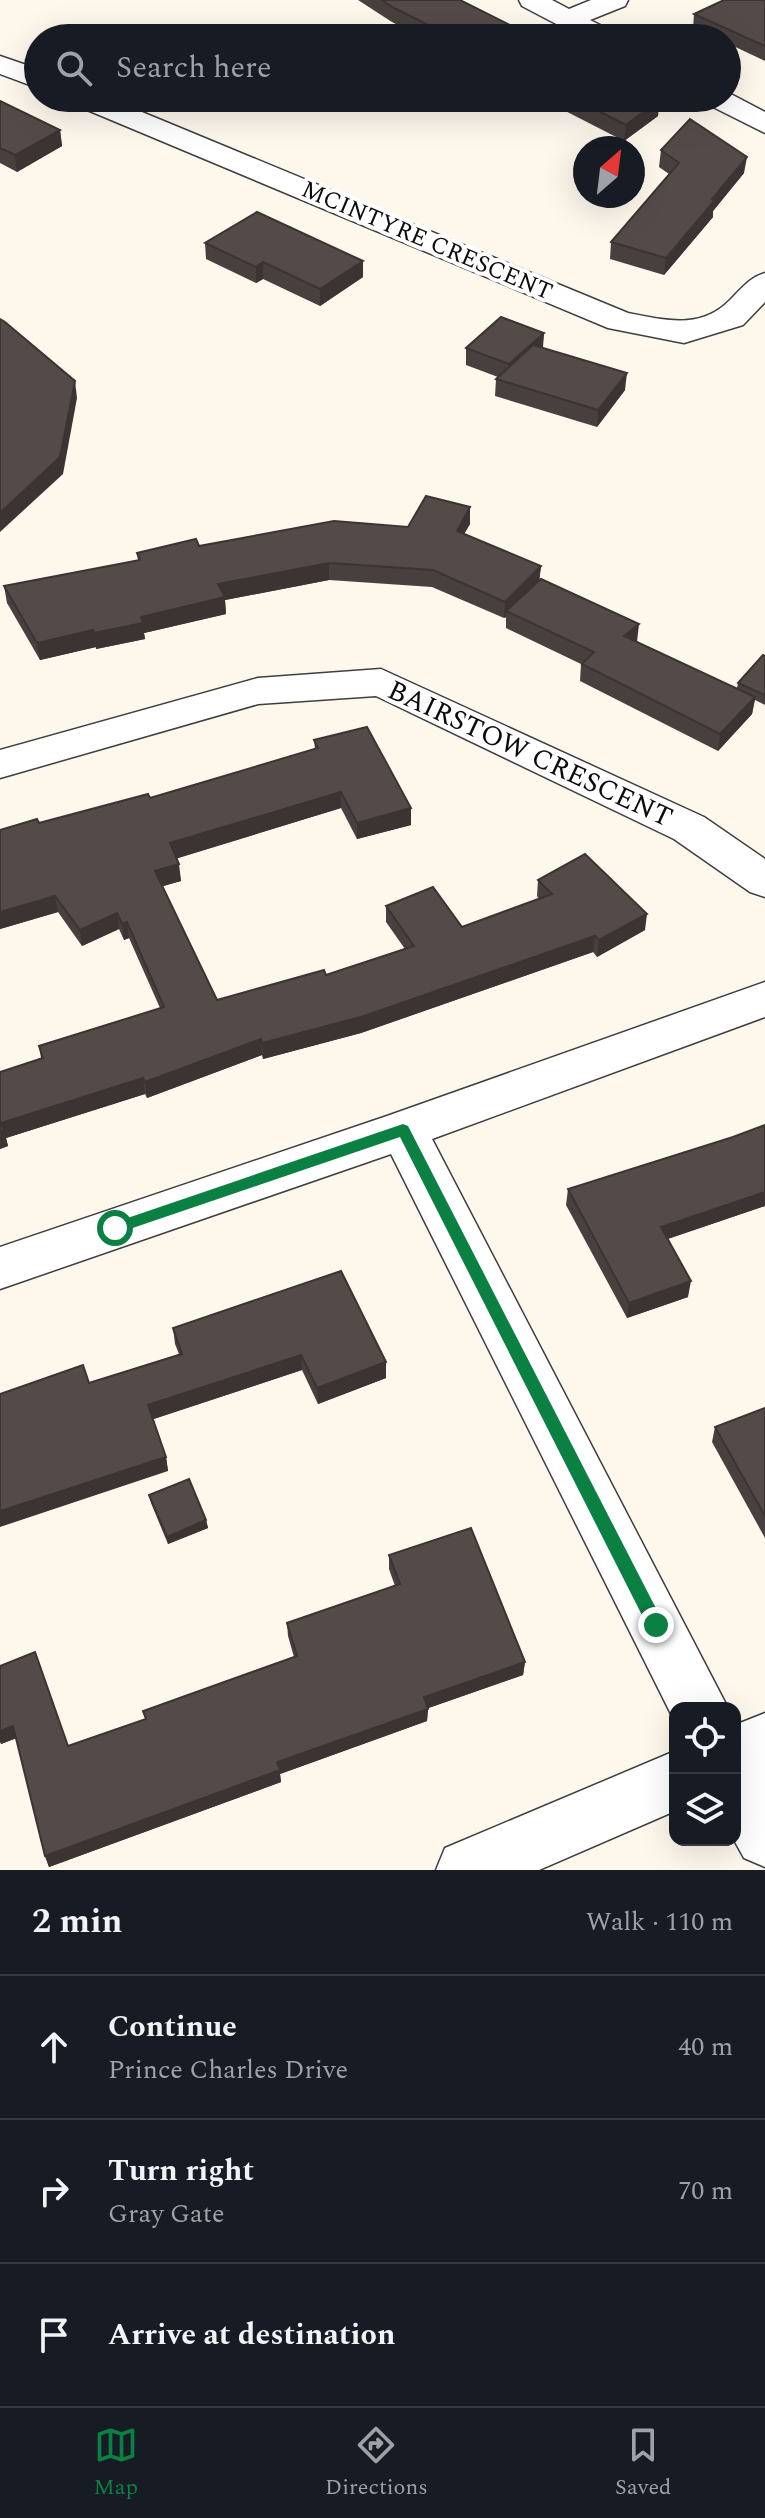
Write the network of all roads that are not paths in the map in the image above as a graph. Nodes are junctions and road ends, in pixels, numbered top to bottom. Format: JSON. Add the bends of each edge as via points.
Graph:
{"nodes":[{"id":1,"x":532,"y":0,"type":"edge"},
{"id":2,"x":615,"y":0,"type":"edge"},
{"id":3,"x":567,"y":19,"type":"junction"},
{"id":4,"x":577,"y":24,"type":"edge"},
{"id":5,"x":0,"y":64,"type":"edge"},
{"id":6,"x":24,"y":73,"type":"edge"},
{"id":7,"x":741,"y":111,"type":"edge"},
{"id":8,"x":117,"y":112,"type":"edge"},
{"id":9,"x":765,"y":124,"type":"edge"},
{"id":10,"x":765,"y":283,"type":"edge"},
{"id":11,"x":0,"y":764,"type":"edge"},
{"id":12,"x":765,"y":881,"type":"edge"},
{"id":13,"x":765,"y":999,"type":"edge"},
{"id":14,"x":403,"y":1130,"type":"junction"},
{"id":15,"x":0,"y":1268,"type":"edge"},
{"id":16,"x":696,"y":1702,"type":"edge"},
{"id":17,"x":765,"y":1742,"type":"edge"},
{"id":18,"x":741,"y":1752,"type":"edge"},
{"id":19,"x":669,"y":1784,"type":"edge"},
{"id":20,"x":741,"y":1791,"type":"edge"},
{"id":21,"x":765,"y":1837,"type":"edge"},
{"id":22,"x":467,"y":1870,"type":"edge"}],
"edges":[{"from":1,"to":3,"type":"street"},
{"from":2,"to":3,"type":"street"},
{"from":3,"to":4,"type":"street"},
{"from":5,"to":6,"type":"street"},
{"from":7,"to":9,"type":"street"},
{"from":8,"to":10,"type":"street","name":"MCINTYRE CRESCENT","via":[[620,321],[684,333],[731,318]]},
{"from":11,"to":12,"type":"street","name":"BAIRSTOW CRESCENT","via":[[258,691],[381,682],[689,828]]},
{"from":13,"to":14,"type":"street"},
{"from":14,"to":15,"type":"street"},
{"from":14,"to":16,"type":"street"},
{"from":17,"to":18,"type":"street"},
{"from":19,"to":22,"type":"street"},
{"from":20,"to":21,"type":"street"}]}
